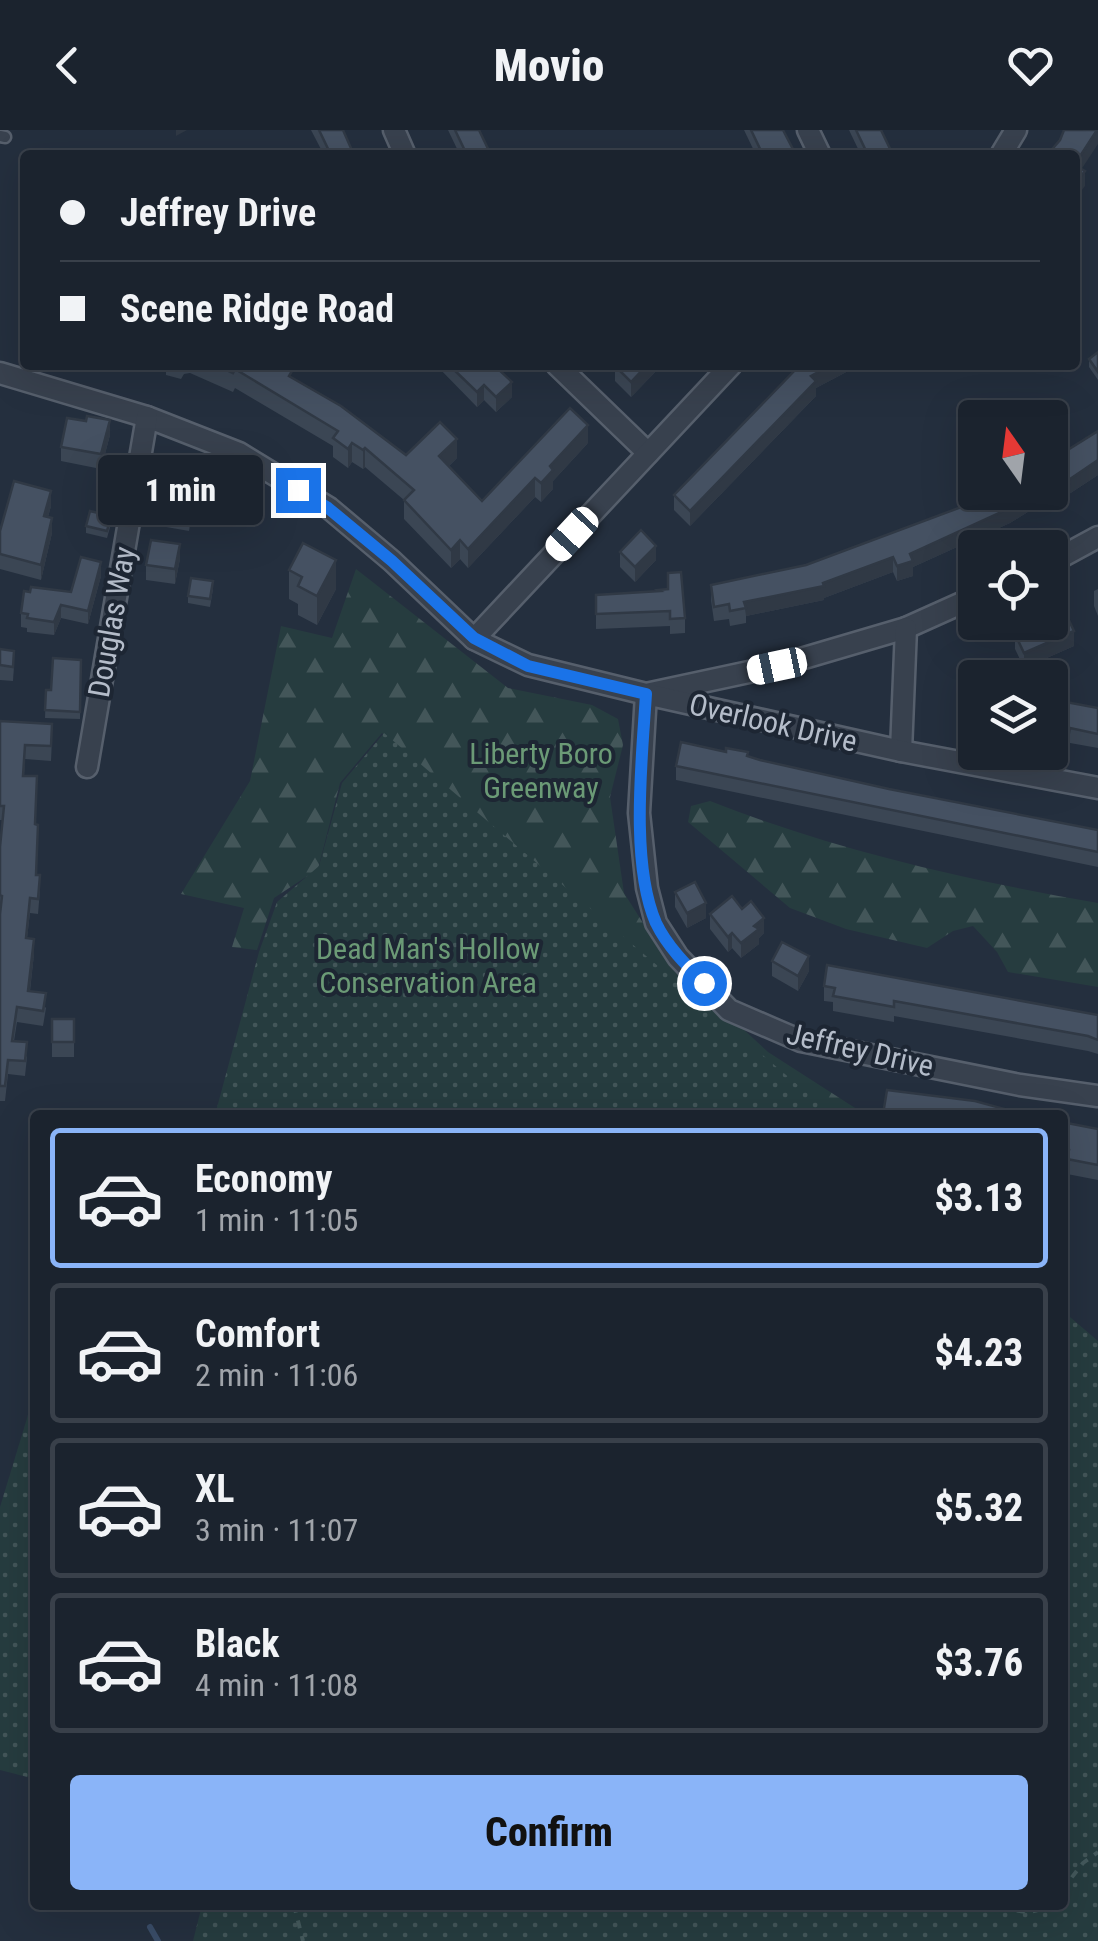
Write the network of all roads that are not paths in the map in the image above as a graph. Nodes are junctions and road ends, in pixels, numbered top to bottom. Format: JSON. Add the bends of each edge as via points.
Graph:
{"nodes":[{"id":1,"x":561,"y":370,"type":"edge"},
{"id":2,"x":726,"y":370,"type":"edge"},
{"id":3,"x":0,"y":373,"type":"edge"},
{"id":4,"x":147,"y":417,"type":"junction"},
{"id":5,"x":648,"y":453,"type":"junction"},
{"id":6,"x":1098,"y":536,"type":"edge"},
{"id":7,"x":1068,"y":554,"type":"edge"},
{"id":8,"x":958,"y":605,"type":"edge"},
{"id":9,"x":906,"y":628,"type":"junction"},
{"id":10,"x":474,"y":638,"type":"junction"},
{"id":11,"x":646,"y":694,"type":"junction"},
{"id":12,"x":900,"y":751,"type":"junction"},
{"id":13,"x":86,"y":767,"type":"dead end"},
{"id":14,"x":1098,"y":788,"type":"edge"},
{"id":15,"x":1098,"y":1096,"type":"edge"}],
"edges":[{"from":1,"to":5,"type":"street"},
{"from":2,"to":5,"type":"street"},
{"from":3,"to":4,"type":"street","name":"Overlook Drive"},
{"from":4,"to":10,"type":"street","name":"Overlook Drive","via":[[239,453],[328,508]]},
{"from":4,"to":13,"type":"street","name":"Douglas Way"},
{"from":5,"to":10,"type":"street"},
{"from":6,"to":7,"type":"street"},
{"from":8,"to":9,"type":"street"},
{"from":9,"to":11,"type":"street","via":[[777,666]]},
{"from":9,"to":12,"type":"street","name":"Overlook Drive"},
{"from":10,"to":11,"type":"street","name":"Overlook Drive","via":[[528,666]]},
{"from":11,"to":12,"type":"street","name":"Overlook Drive"},
{"from":11,"to":15,"type":"street","name":"Jeffrey Drive","via":[[639,814],[656,923],[678,957],[729,1010],[801,1041]]},
{"from":12,"to":14,"type":"street","name":"Overlook Drive"}]}
